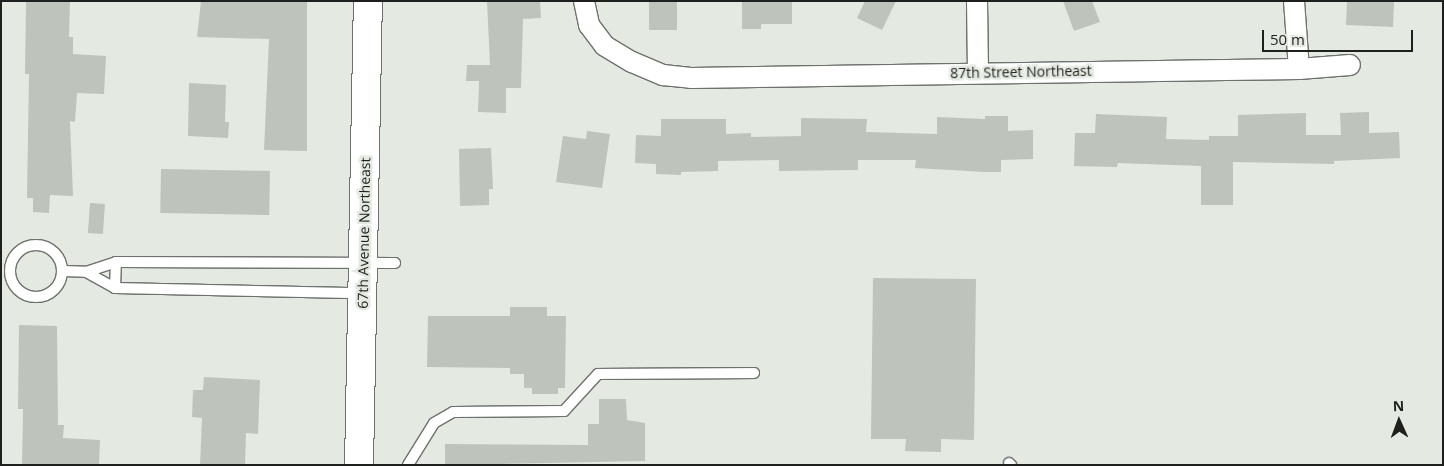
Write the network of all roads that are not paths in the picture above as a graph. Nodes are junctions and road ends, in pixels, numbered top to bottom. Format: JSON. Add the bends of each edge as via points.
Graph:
{"nodes":[{"id":1,"x":368,"y":1,"type":"edge"},
{"id":2,"x":584,"y":1,"type":"edge"},
{"id":3,"x":978,"y":1,"type":"edge"},
{"id":4,"x":1294,"y":1,"type":"edge"},
{"id":5,"x":1350,"y":65,"type":"dead end"},
{"id":6,"x":1299,"y":69,"type":"junction"},
{"id":7,"x":978,"y":73,"type":"junction"},
{"id":8,"x":116,"y":262,"type":"junction"},
{"id":9,"x":363,"y":263,"type":"junction"},
{"id":10,"x":396,"y":263,"type":"dead end"},
{"id":11,"x":63,"y":271,"type":"junction"},
{"id":12,"x":86,"y":272,"type":"junction"},
{"id":13,"x":115,"y":288,"type":"junction"},
{"id":14,"x":363,"y":293,"type":"junction"},
{"id":15,"x":754,"y":373,"type":"dead end"},
{"id":16,"x":359,"y":465,"type":"edge"},
{"id":17,"x":408,"y":465,"type":"edge"}],
"edges":[{"from":1,"to":9,"type":"main road","name":"67th Avenue Northeast"},
{"from":2,"to":7,"type":"street","name":"87th Street Northeast","via":[[589,25],[605,46],[663,75],[691,78]]},
{"from":3,"to":7,"type":"street"},
{"from":4,"to":6,"type":"street"},
{"from":5,"to":6,"type":"street","name":"87th Street Northeast"},
{"from":6,"to":7,"type":"street","name":"87th Street Northeast"},
{"from":8,"to":9,"type":"lane"},
{"from":8,"to":12,"type":"lane"},
{"from":8,"to":13,"type":"lane"},
{"from":9,"to":10,"type":"lane"},
{"from":9,"to":14,"type":"main road","name":"67th Avenue Northeast"},
{"from":11,"to":11,"type":"lane","via":[[62,262],[50,248],[32,244],[16,254],[10,271],[16,288],[32,297],[50,294],[61,280]]},
{"from":11,"to":12,"type":"lane"},
{"from":12,"to":13,"type":"lane"},
{"from":13,"to":14,"type":"lane"},
{"from":14,"to":16,"type":"main road","name":"67th Avenue Northeast"},
{"from":15,"to":17,"type":"lane","via":[[598,374],[564,411],[453,412],[434,423]]}]}
